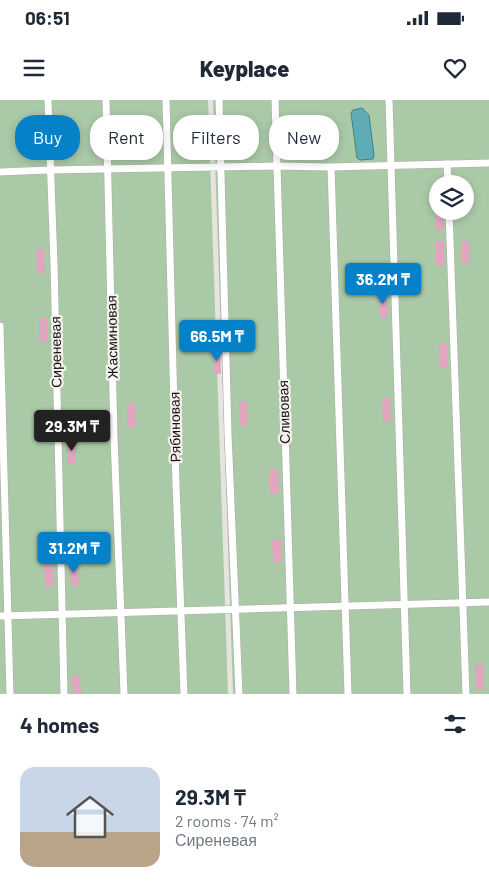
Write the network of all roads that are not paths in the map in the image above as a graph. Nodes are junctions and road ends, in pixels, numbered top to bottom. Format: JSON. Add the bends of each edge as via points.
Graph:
{"nodes":[{"id":1,"x":48,"y":100,"type":"edge"},
{"id":2,"x":106,"y":100,"type":"edge"},
{"id":3,"x":166,"y":100,"type":"edge"},
{"id":4,"x":220,"y":100,"type":"edge"},
{"id":5,"x":275,"y":100,"type":"edge"},
{"id":6,"x":389,"y":100,"type":"edge"},
{"id":7,"x":489,"y":163,"type":"edge"},
{"id":8,"x":447,"y":164,"type":"junction"},
{"id":9,"x":391,"y":165,"type":"junction"},
{"id":10,"x":277,"y":166,"type":"junction"},
{"id":11,"x":222,"y":167,"type":"junction"},
{"id":12,"x":331,"y":167,"type":"junction"},
{"id":13,"x":169,"y":168,"type":"junction"},
{"id":14,"x":108,"y":169,"type":"junction"},
{"id":15,"x":50,"y":170,"type":"junction"},
{"id":16,"x":0,"y":172,"type":"edge"},
{"id":17,"x":448,"y":175,"type":"edge"},
{"id":18,"x":449,"y":220,"type":"edge"},
{"id":19,"x":0,"y":326,"type":"edge"},
{"id":20,"x":464,"y":602,"type":"junction"},
{"id":21,"x":489,"y":602,"type":"edge"},
{"id":22,"x":405,"y":604,"type":"junction"},
{"id":23,"x":346,"y":606,"type":"junction"},
{"id":24,"x":291,"y":607,"type":"junction"},
{"id":25,"x":236,"y":609,"type":"junction"},
{"id":26,"x":182,"y":610,"type":"junction"},
{"id":27,"x":122,"y":612,"type":"junction"},
{"id":28,"x":62,"y":614,"type":"junction"},
{"id":29,"x":4,"y":616,"type":"edge"},
{"id":30,"x":10,"y":694,"type":"edge"},
{"id":31,"x":64,"y":694,"type":"edge"},
{"id":32,"x":124,"y":694,"type":"edge"},
{"id":33,"x":184,"y":694,"type":"edge"},
{"id":34,"x":239,"y":694,"type":"edge"},
{"id":35,"x":293,"y":694,"type":"edge"},
{"id":36,"x":348,"y":694,"type":"edge"},
{"id":37,"x":407,"y":694,"type":"edge"},
{"id":38,"x":466,"y":694,"type":"edge"}],
"edges":[{"from":1,"to":15,"type":"street","name":"Сиреневая"},
{"from":2,"to":14,"type":"street","name":"Жасминовая"},
{"from":3,"to":13,"type":"street","name":"Рябиновая"},
{"from":4,"to":11,"type":"street"},
{"from":5,"to":10,"type":"street","name":"Сливовая"},
{"from":6,"to":9,"type":"street"},
{"from":7,"to":8,"type":"street"},
{"from":8,"to":9,"type":"street"},
{"from":8,"to":17,"type":"street"},
{"from":9,"to":12,"type":"street"},
{"from":9,"to":22,"type":"street"},
{"from":10,"to":11,"type":"street"},
{"from":10,"to":12,"type":"street"},
{"from":10,"to":24,"type":"street","name":"Сливовая"},
{"from":11,"to":13,"type":"street"},
{"from":11,"to":25,"type":"street"},
{"from":12,"to":23,"type":"street"},
{"from":13,"to":14,"type":"street"},
{"from":13,"to":26,"type":"street","name":"Рябиновая"},
{"from":14,"to":15,"type":"street"},
{"from":14,"to":27,"type":"street","name":"Жасминовая"},
{"from":15,"to":16,"type":"street"},
{"from":15,"to":28,"type":"street","name":"Сиреневая"},
{"from":18,"to":20,"type":"street"},
{"from":19,"to":29,"type":"street"},
{"from":20,"to":21,"type":"street"},
{"from":20,"to":22,"type":"street"},
{"from":20,"to":38,"type":"street"},
{"from":22,"to":23,"type":"street"},
{"from":22,"to":37,"type":"street"},
{"from":23,"to":24,"type":"street"},
{"from":23,"to":36,"type":"street"},
{"from":24,"to":25,"type":"street"},
{"from":24,"to":35,"type":"street","name":"Сливовая"},
{"from":25,"to":26,"type":"street"},
{"from":25,"to":34,"type":"street"},
{"from":26,"to":27,"type":"street"},
{"from":26,"to":33,"type":"street","name":"Рябиновая"},
{"from":27,"to":28,"type":"street"},
{"from":27,"to":32,"type":"street","name":"Жасминовая"},
{"from":28,"to":29,"type":"street"},
{"from":28,"to":31,"type":"street","name":"Сиреневая"},
{"from":29,"to":30,"type":"street"}]}
